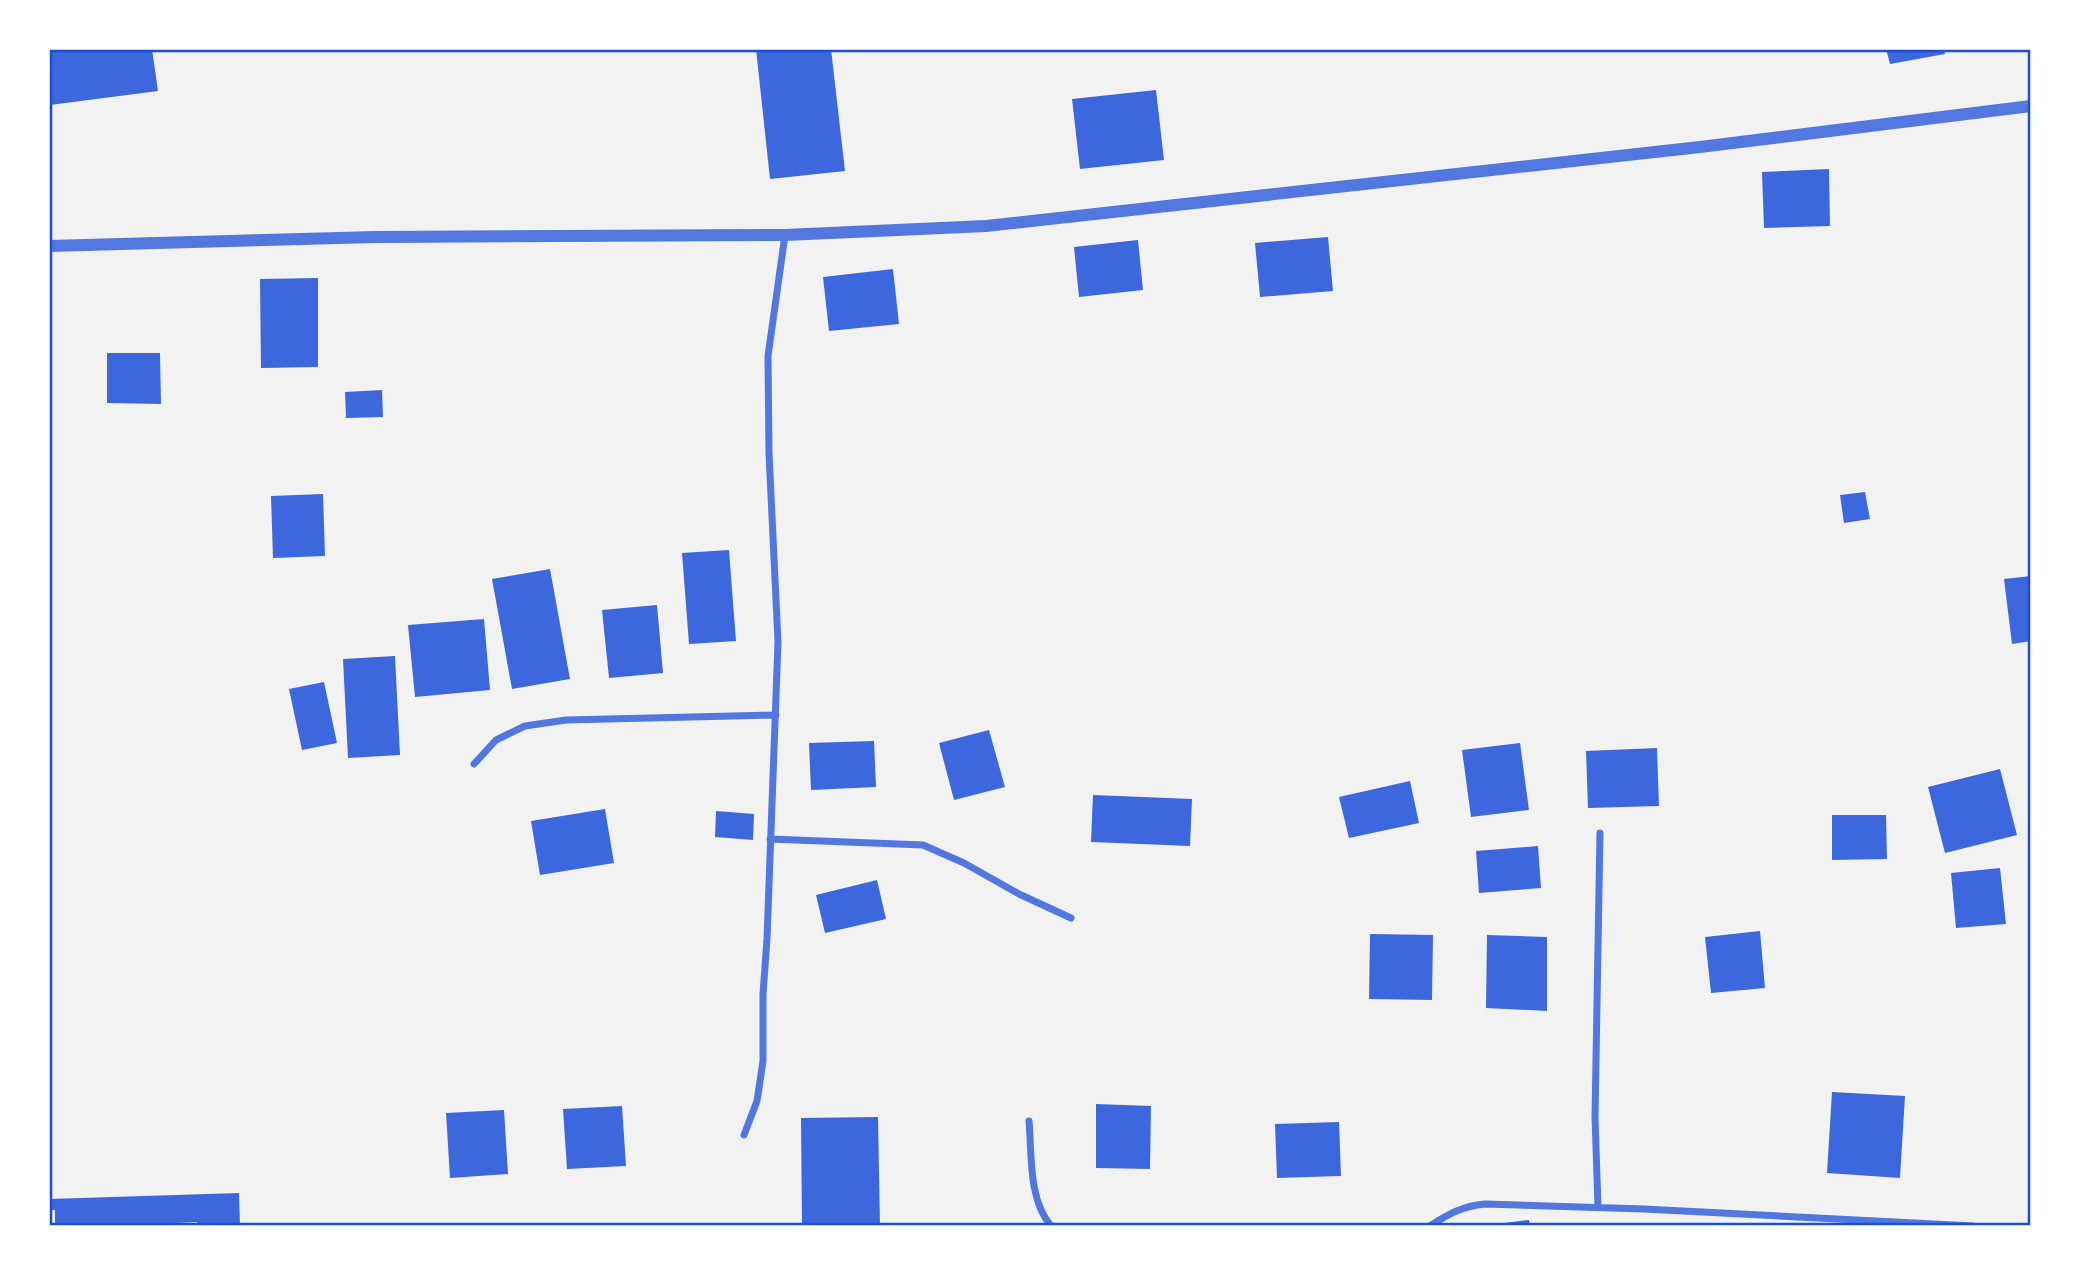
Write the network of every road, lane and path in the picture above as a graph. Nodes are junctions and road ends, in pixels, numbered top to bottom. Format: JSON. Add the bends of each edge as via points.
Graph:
{"nodes":[{"id":1,"x":2031,"y":106,"type":"edge"},
{"id":2,"x":785,"y":235,"type":"junction"},
{"id":3,"x":49,"y":246,"type":"edge"},
{"id":4,"x":776,"y":715,"type":"junction"},
{"id":5,"x":474,"y":764,"type":"dead end"},
{"id":6,"x":1600,"y":833,"type":"dead end"},
{"id":7,"x":770,"y":839,"type":"junction"},
{"id":8,"x":1071,"y":918,"type":"dead end"},
{"id":9,"x":1029,"y":1121,"type":"dead end"},
{"id":10,"x":744,"y":1135,"type":"dead end"},
{"id":11,"x":1598,"y":1207,"type":"junction"},
{"id":12,"x":1051,"y":1226,"type":"edge"},
{"id":13,"x":1430,"y":1226,"type":"edge"},
{"id":14,"x":1973,"y":1226,"type":"edge"}],
"edges":[{"from":1,"to":2,"type":"street","via":[[986,226]]},
{"from":2,"to":3,"type":"street","via":[[376,237]]},
{"from":2,"to":4,"type":"street","via":[[768,356],[778,642]]},
{"from":4,"to":5,"type":"street","via":[[566,720],[525,726],[496,740]]},
{"from":4,"to":7,"type":"street"},
{"from":6,"to":11,"type":"street"},
{"from":7,"to":8,"type":"street","via":[[923,845]]},
{"from":7,"to":10,"type":"street","via":[[763,1062],[757,1101]]},
{"from":9,"to":12,"type":"street","via":[[1037,1195]]},
{"from":11,"to":13,"type":"street","via":[[1485,1204],[1447,1214]]},
{"from":11,"to":14,"type":"street"}]}
